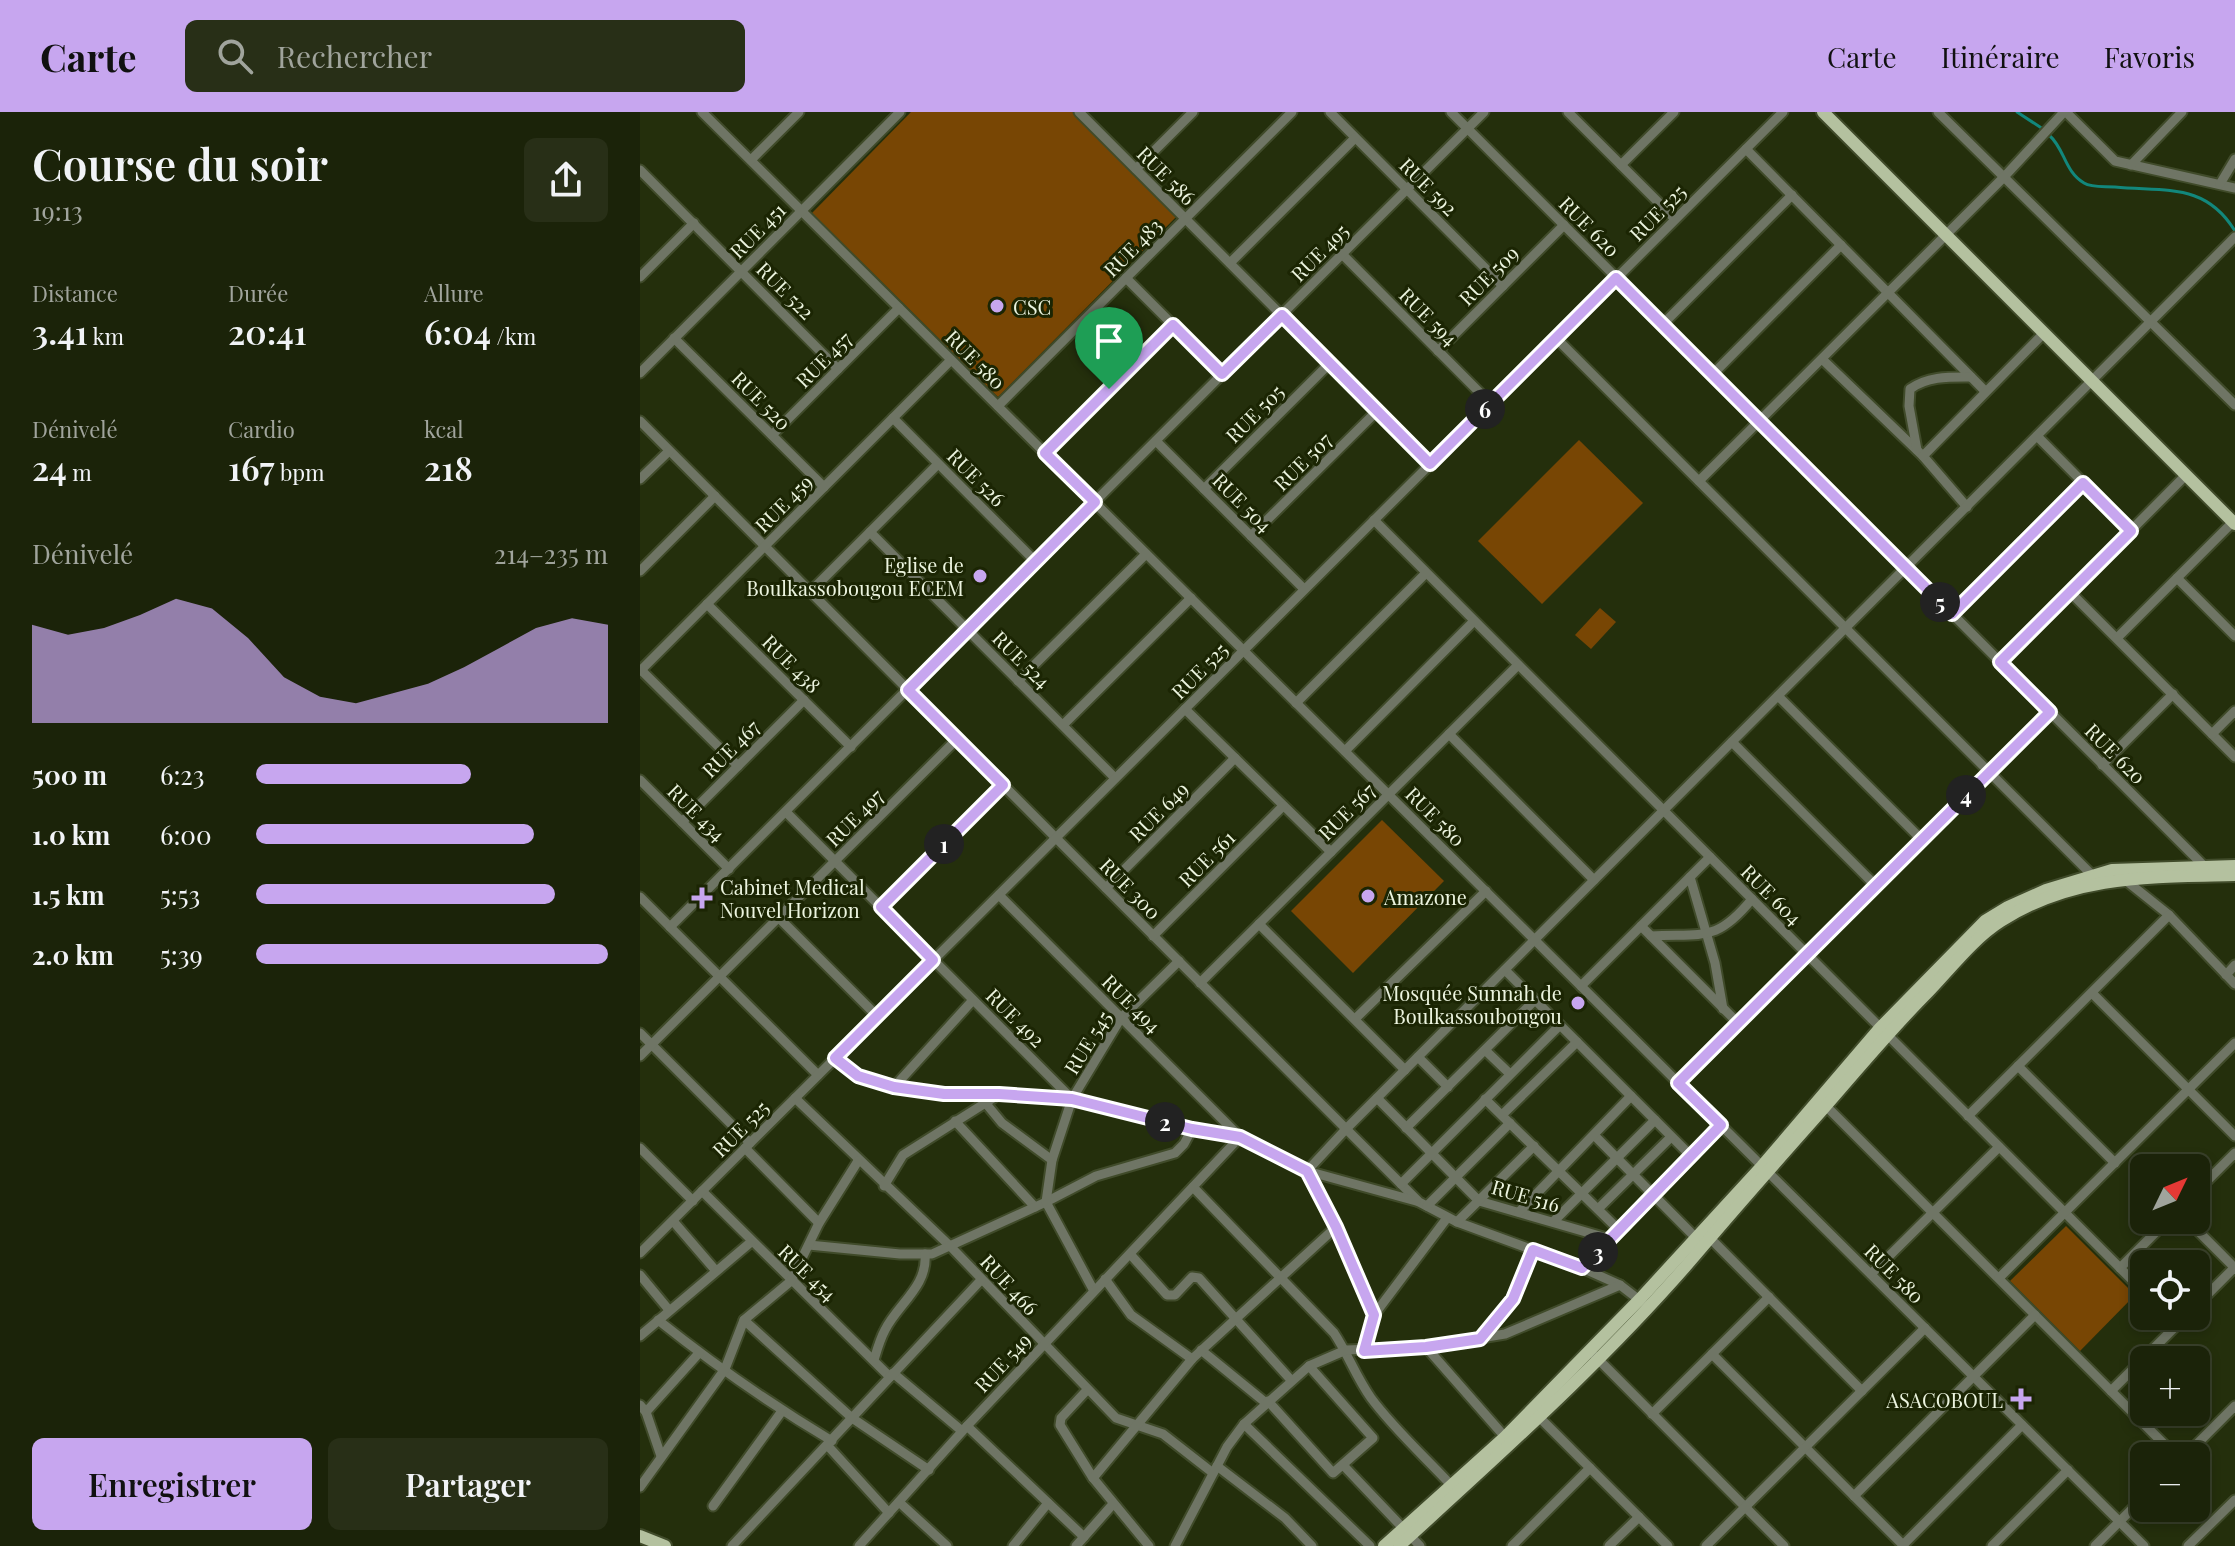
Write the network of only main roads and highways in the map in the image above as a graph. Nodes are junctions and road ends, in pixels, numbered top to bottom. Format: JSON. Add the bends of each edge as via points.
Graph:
{"nodes":[{"id":1,"x":1823,"y":112,"type":"edge"},
{"id":2,"x":2234,"y":522,"type":"edge"},
{"id":3,"x":2235,"y":866,"type":"edge"},
{"id":4,"x":2208,"y":871,"type":"junction"},
{"id":5,"x":2117,"y":874,"type":"junction"},
{"id":6,"x":2235,"y":875,"type":"edge"},
{"id":7,"x":1883,"y":1031,"type":"junction"},
{"id":8,"x":1536,"y":1414,"type":"junction"},
{"id":9,"x":1407,"y":1533,"type":"junction"},
{"id":10,"x":640,"y":1536,"type":"edge"},
{"id":11,"x":665,"y":1546,"type":"edge"},
{"id":12,"x":1384,"y":1546,"type":"edge"},
{"id":13,"x":1399,"y":1546,"type":"edge"}],
"edges":[{"from":1,"to":2,"type":"main road"},
{"from":3,"to":4,"type":"main road"},
{"from":4,"to":5,"type":"main road"},
{"from":4,"to":6,"type":"main road"},
{"from":5,"to":7,"type":"main road","via":[[2001,921]]},
{"from":5,"to":7,"type":"main road","via":[[2092,875],[1985,921]]},
{"from":7,"to":8,"type":"main road","via":[[1703,1238]]},
{"from":8,"to":9,"type":"main road"},
{"from":8,"to":9,"type":"main road","via":[[1451,1485]]},
{"from":9,"to":12,"type":"main road"},
{"from":9,"to":13,"type":"main road"},
{"from":10,"to":11,"type":"main road"}]}
